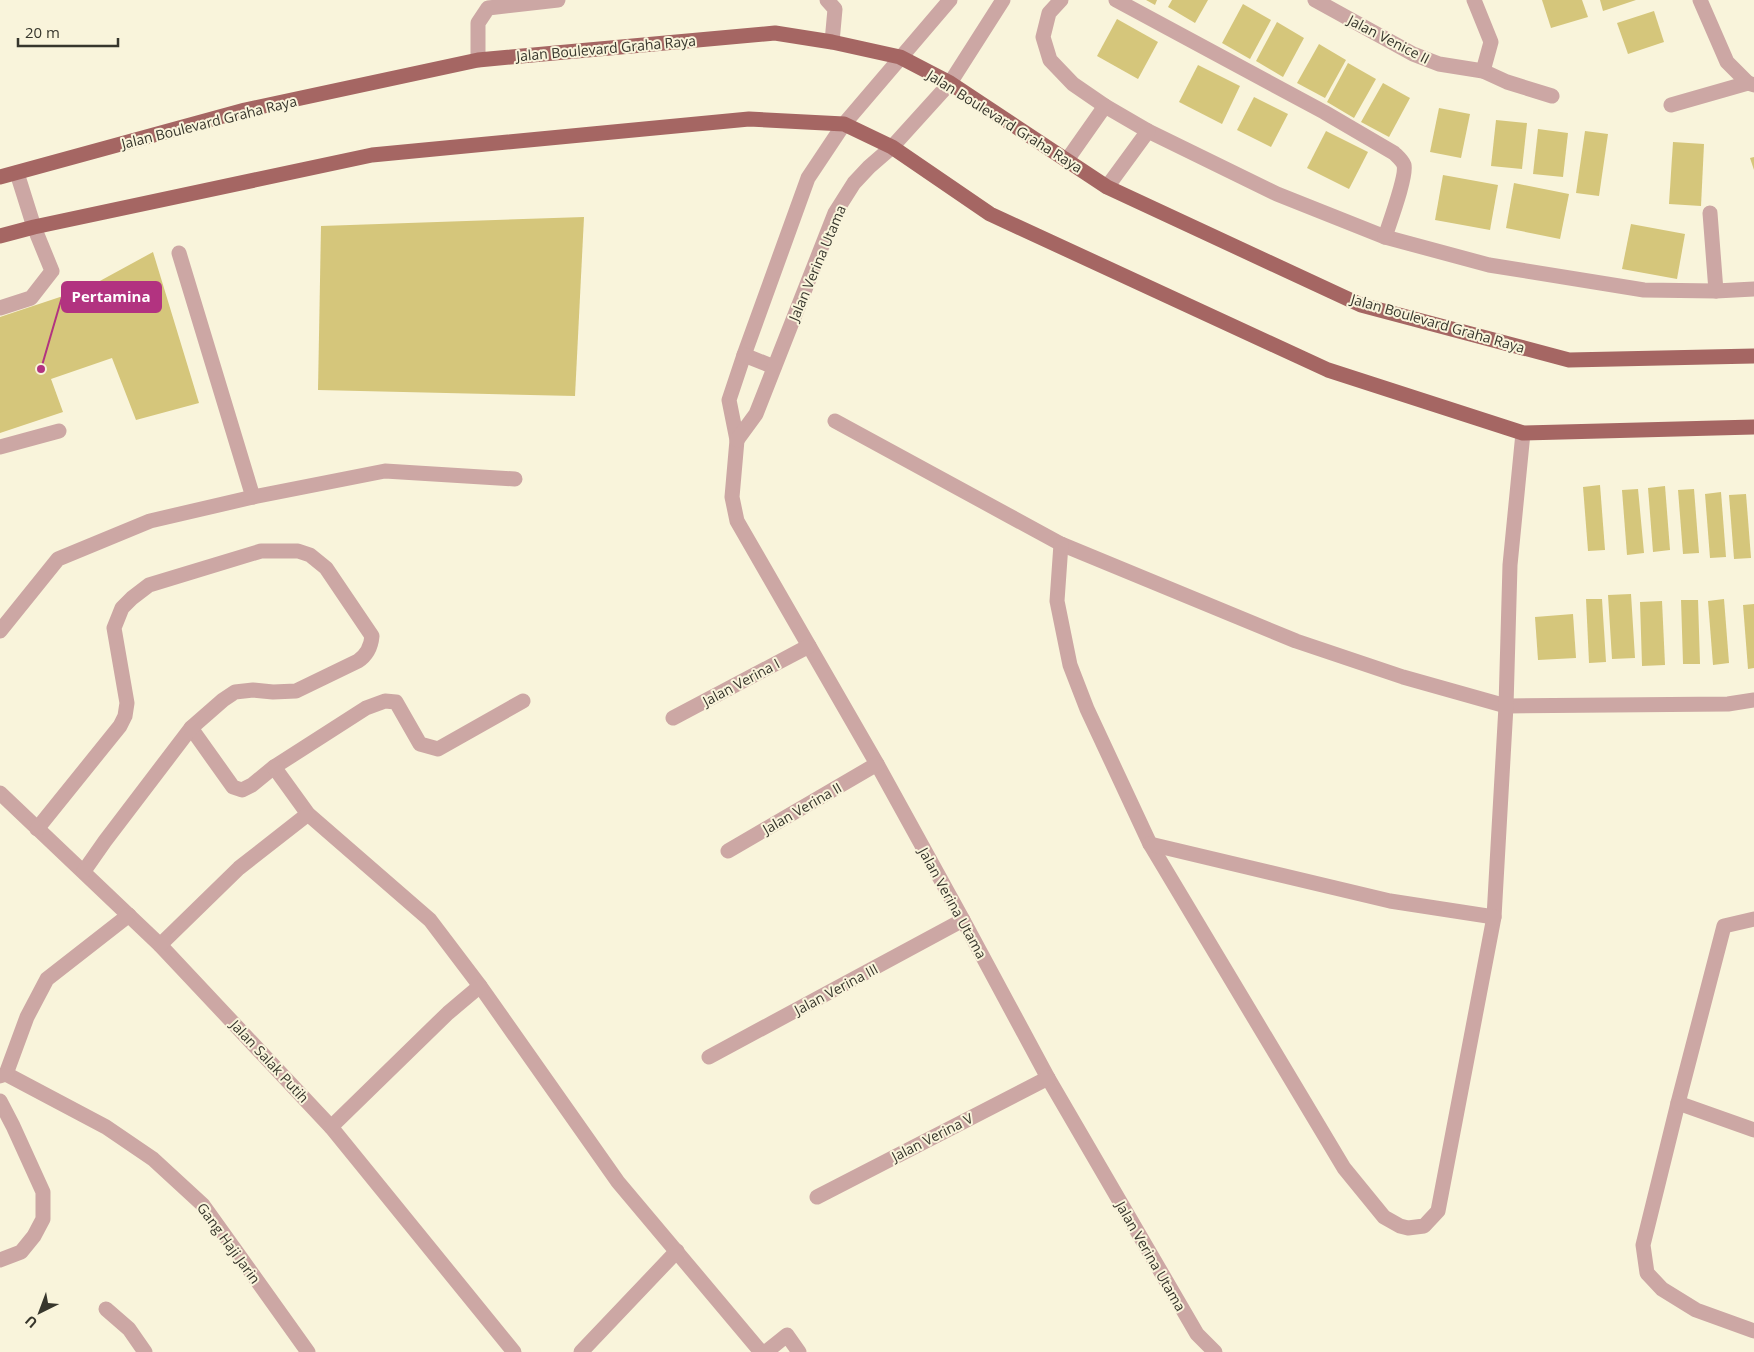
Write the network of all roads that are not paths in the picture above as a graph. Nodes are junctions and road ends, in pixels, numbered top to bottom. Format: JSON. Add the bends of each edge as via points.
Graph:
{"nodes":[{"id":1,"x":558,"y":0,"type":"edge"},
{"id":2,"x":827,"y":0,"type":"edge"},
{"id":3,"x":950,"y":0,"type":"edge"},
{"id":4,"x":1003,"y":0,"type":"edge"},
{"id":5,"x":1061,"y":0,"type":"edge"},
{"id":6,"x":1116,"y":0,"type":"edge"},
{"id":7,"x":1315,"y":0,"type":"edge"},
{"id":8,"x":1474,"y":0,"type":"edge"},
{"id":9,"x":1700,"y":0,"type":"edge"},
{"id":10,"x":832,"y":42,"type":"junction"},
{"id":11,"x":900,"y":57,"type":"junction"},
{"id":12,"x":478,"y":60,"type":"junction"},
{"id":13,"x":1483,"y":71,"type":"junction"},
{"id":14,"x":950,"y":83,"type":"junction"},
{"id":15,"x":1751,"y":84,"type":"edge"},
{"id":16,"x":1552,"y":96,"type":"dead end"},
{"id":17,"x":1671,"y":105,"type":"dead end"},
{"id":18,"x":1105,"y":106,"type":"junction"},
{"id":19,"x":844,"y":124,"type":"junction"},
{"id":20,"x":1148,"y":131,"type":"junction"},
{"id":21,"x":892,"y":147,"type":"junction"},
{"id":22,"x":1067,"y":160,"type":"junction"},
{"id":23,"x":16,"y":173,"type":"junction"},
{"id":24,"x":0,"y":177,"type":"edge"},
{"id":25,"x":1107,"y":188,"type":"junction"},
{"id":26,"x":1710,"y":213,"type":"dead end"},
{"id":27,"x":34,"y":226,"type":"junction"},
{"id":28,"x":0,"y":236,"type":"edge"},
{"id":29,"x":1385,"y":238,"type":"junction"},
{"id":30,"x":179,"y":253,"type":"dead end"},
{"id":31,"x":1754,"y":289,"type":"edge"},
{"id":32,"x":1716,"y":291,"type":"junction"},
{"id":33,"x":0,"y":308,"type":"edge"},
{"id":34,"x":744,"y":355,"type":"junction"},
{"id":35,"x":1754,"y":356,"type":"edge"},
{"id":36,"x":774,"y":367,"type":"junction"},
{"id":37,"x":835,"y":421,"type":"dead end"},
{"id":38,"x":1754,"y":427,"type":"edge"},
{"id":39,"x":59,"y":431,"type":"dead end"},
{"id":40,"x":1523,"y":433,"type":"junction"},
{"id":41,"x":737,"y":440,"type":"junction"},
{"id":42,"x":0,"y":447,"type":"edge"},
{"id":43,"x":515,"y":479,"type":"dead end"},
{"id":44,"x":252,"y":497,"type":"junction"},
{"id":45,"x":1061,"y":544,"type":"junction"},
{"id":46,"x":0,"y":631,"type":"edge"},
{"id":47,"x":809,"y":646,"type":"junction"},
{"id":48,"x":1754,"y":700,"type":"edge"},
{"id":49,"x":523,"y":701,"type":"dead end"},
{"id":50,"x":1506,"y":706,"type":"junction"},
{"id":51,"x":673,"y":718,"type":"dead end"},
{"id":52,"x":191,"y":728,"type":"junction"},
{"id":53,"x":877,"y":764,"type":"junction"},
{"id":54,"x":274,"y":767,"type":"junction"},
{"id":55,"x":0,"y":793,"type":"edge"},
{"id":56,"x":308,"y":814,"type":"junction"},
{"id":57,"x":37,"y":829,"type":"junction"},
{"id":58,"x":1150,"y":844,"type":"junction"},
{"id":59,"x":728,"y":851,"type":"dead end"},
{"id":60,"x":84,"y":871,"type":"junction"},
{"id":61,"x":129,"y":915,"type":"junction"},
{"id":62,"x":1494,"y":917,"type":"junction"},
{"id":63,"x":963,"y":920,"type":"junction"},
{"id":64,"x":1754,"y":920,"type":"edge"},
{"id":65,"x":160,"y":945,"type":"junction"},
{"id":66,"x":480,"y":986,"type":"junction"},
{"id":67,"x":709,"y":1057,"type":"dead end"},
{"id":68,"x":3,"y":1075,"type":"edge"},
{"id":69,"x":1048,"y":1078,"type":"junction"},
{"id":70,"x":0,"y":1101,"type":"edge"},
{"id":71,"x":1678,"y":1103,"type":"junction"},
{"id":72,"x":331,"y":1127,"type":"junction"},
{"id":73,"x":1754,"y":1130,"type":"edge"},
{"id":74,"x":816,"y":1197,"type":"dead end"},
{"id":75,"x":677,"y":1251,"type":"junction"},
{"id":76,"x":0,"y":1260,"type":"edge"},
{"id":77,"x":106,"y":1309,"type":"dead end"},
{"id":78,"x":1754,"y":1331,"type":"edge"},
{"id":79,"x":145,"y":1352,"type":"edge"},
{"id":80,"x":308,"y":1352,"type":"edge"},
{"id":81,"x":514,"y":1352,"type":"edge"},
{"id":82,"x":581,"y":1352,"type":"edge"},
{"id":83,"x":761,"y":1352,"type":"edge"},
{"id":84,"x":766,"y":1352,"type":"edge"},
{"id":85,"x":798,"y":1352,"type":"edge"},
{"id":86,"x":1215,"y":1352,"type":"edge"}],
"edges":[{"from":1,"to":12,"type":"street","via":[[488,8],[478,23]]},
{"from":2,"to":10,"type":"street","via":[[835,9]]},
{"from":3,"to":11,"type":"street","name":"Jalan Verina Utama"},
{"from":4,"to":14,"type":"street","name":"Jalan Verina Utama"},
{"from":5,"to":18,"type":"street","via":[[1050,13],[1042,36],[1050,60],[1073,84]]},
{"from":6,"to":29,"type":"street","via":[[1394,153],[1404,166]]},
{"from":7,"to":13,"type":"street","name":"Jalan Venice II","via":[[1414,54],[1439,64]]},
{"from":8,"to":13,"type":"street","via":[[1491,42]]},
{"from":9,"to":15,"type":"street","via":[[1727,62]]},
{"from":10,"to":11,"type":"main road","name":"Jalan Boulevard Graha Raya"},
{"from":10,"to":12,"type":"main road","name":"Jalan Boulevard Graha Raya","via":[[775,33]]},
{"from":11,"to":14,"type":"main road","name":"Jalan Boulevard Graha Raya"},
{"from":11,"to":19,"type":"street","name":"Jalan Verina Utama"},
{"from":12,"to":23,"type":"main road","name":"Jalan Boulevard Graha Raya","via":[[245,110]]},
{"from":13,"to":16,"type":"street","name":"Jalan Venice II"},
{"from":14,"to":21,"type":"street","name":"Jalan Verina Utama"},
{"from":14,"to":22,"type":"main road","name":"Jalan Boulevard Graha Raya"},
{"from":15,"to":17,"type":"street"},
{"from":18,"to":20,"type":"street"},
{"from":18,"to":22,"type":"street"},
{"from":19,"to":21,"type":"main road"},
{"from":19,"to":27,"type":"main road","via":[[749,119],[372,155]]},
{"from":19,"to":34,"type":"street","name":"Jalan Verina Utama","via":[[808,178]]},
{"from":20,"to":25,"type":"street"},
{"from":20,"to":29,"type":"street","via":[[1277,194]]},
{"from":21,"to":36,"type":"street","name":"Jalan Verina Utama","via":[[854,183],[835,213]]},
{"from":21,"to":40,"type":"main road","via":[[990,214],[1319,366]]},
{"from":22,"to":25,"type":"main road","name":"Jalan Boulevard Graha Raya"},
{"from":23,"to":24,"type":"main road","name":"Jalan Boulevard Graha Raya"},
{"from":23,"to":27,"type":"street"},
{"from":25,"to":35,"type":"main road","name":"Jalan Boulevard Graha Raya","via":[[1362,305],[1569,360]]},
{"from":26,"to":32,"type":"street"},
{"from":27,"to":28,"type":"main road"},
{"from":27,"to":33,"type":"street","via":[[52,270],[31,298]]},
{"from":29,"to":32,"type":"street","via":[[1498,266],[1644,290]]},
{"from":30,"to":44,"type":"street"},
{"from":31,"to":32,"type":"street"},
{"from":34,"to":36,"type":"street"},
{"from":34,"to":41,"type":"street","name":"Jalan Verina Utama","via":[[729,400]]},
{"from":36,"to":41,"type":"street","name":"Jalan Verina Utama","via":[[756,414]]},
{"from":37,"to":45,"type":"street"},
{"from":38,"to":40,"type":"main road"},
{"from":39,"to":42,"type":"street"},
{"from":40,"to":50,"type":"street","via":[[1510,565]]},
{"from":41,"to":47,"type":"street","name":"Jalan Verina Utama","via":[[732,497],[737,521]]},
{"from":43,"to":44,"type":"street","via":[[385,471]]},
{"from":44,"to":46,"type":"street","via":[[150,521],[58,559]]},
{"from":45,"to":50,"type":"street","via":[[1296,641],[1403,677]]},
{"from":45,"to":58,"type":"street","via":[[1057,601],[1070,665]]},
{"from":47,"to":51,"type":"street","name":"Jalan Verina I"},
{"from":47,"to":53,"type":"street","name":"Jalan Verina Utama"},
{"from":48,"to":50,"type":"street","via":[[1728,704]]},
{"from":49,"to":54,"type":"street","via":[[438,749],[420,744],[396,702],[385,701],[366,708]]},
{"from":50,"to":62,"type":"street"},
{"from":52,"to":54,"type":"street","via":[[233,787],[242,790]]},
{"from":52,"to":57,"type":"street","via":[[235,692],[296,691],[365,656],[372,636],[326,568],[310,555],[298,551],[261,551],[149,585],[122,608],[114,628],[127,704],[124,716],[120,726]]},
{"from":52,"to":60,"type":"street"},
{"from":53,"to":59,"type":"street","name":"Jalan Verina II"},
{"from":53,"to":63,"type":"street","name":"Jalan Verina Utama"},
{"from":54,"to":56,"type":"street"},
{"from":55,"to":57,"type":"street","name":"Jalan Salak Putih"},
{"from":56,"to":65,"type":"street","via":[[239,868]]},
{"from":56,"to":66,"type":"street","via":[[430,920]]},
{"from":57,"to":60,"type":"street","name":"Jalan Salak Putih"},
{"from":58,"to":62,"type":"street","via":[[1390,901]]},
{"from":58,"to":62,"type":"street","via":[[1344,1168],[1384,1217],[1408,1228],[1424,1226],[1438,1211]]},
{"from":60,"to":61,"type":"street","name":"Jalan Salak Putih"},
{"from":61,"to":65,"type":"street","name":"Jalan Salak Putih"},
{"from":61,"to":68,"type":"street","name":"Gang Haji Jarin","via":[[47,979]]},
{"from":63,"to":67,"type":"street","name":"Jalan Verina III"},
{"from":63,"to":69,"type":"street","name":"Jalan Verina Utama"},
{"from":64,"to":71,"type":"street","via":[[1724,926]]},
{"from":65,"to":72,"type":"street","name":"Jalan Salak Putih"},
{"from":66,"to":72,"type":"street"},
{"from":66,"to":75,"type":"street","via":[[618,1182]]},
{"from":68,"to":80,"type":"street","name":"Gang Haji Jarin","via":[[106,1127],[153,1159],[203,1205]]},
{"from":69,"to":74,"type":"street","name":"Jalan Verina V"},
{"from":69,"to":86,"type":"street","name":"Jalan Verina Utama","via":[[1197,1334]]},
{"from":70,"to":76,"type":"street","via":[[43,1192],[43,1218],[34,1236],[21,1252]]},
{"from":71,"to":73,"type":"street"},
{"from":71,"to":78,"type":"street","via":[[1643,1245],[1647,1273],[1662,1289],[1696,1310]]},
{"from":72,"to":81,"type":"street","name":"Jalan Salak Putih"},
{"from":75,"to":82,"type":"street"},
{"from":75,"to":83,"type":"street"},
{"from":77,"to":79,"type":"street","via":[[129,1329]]},
{"from":84,"to":85,"type":"street","via":[[787,1335]]}]}
